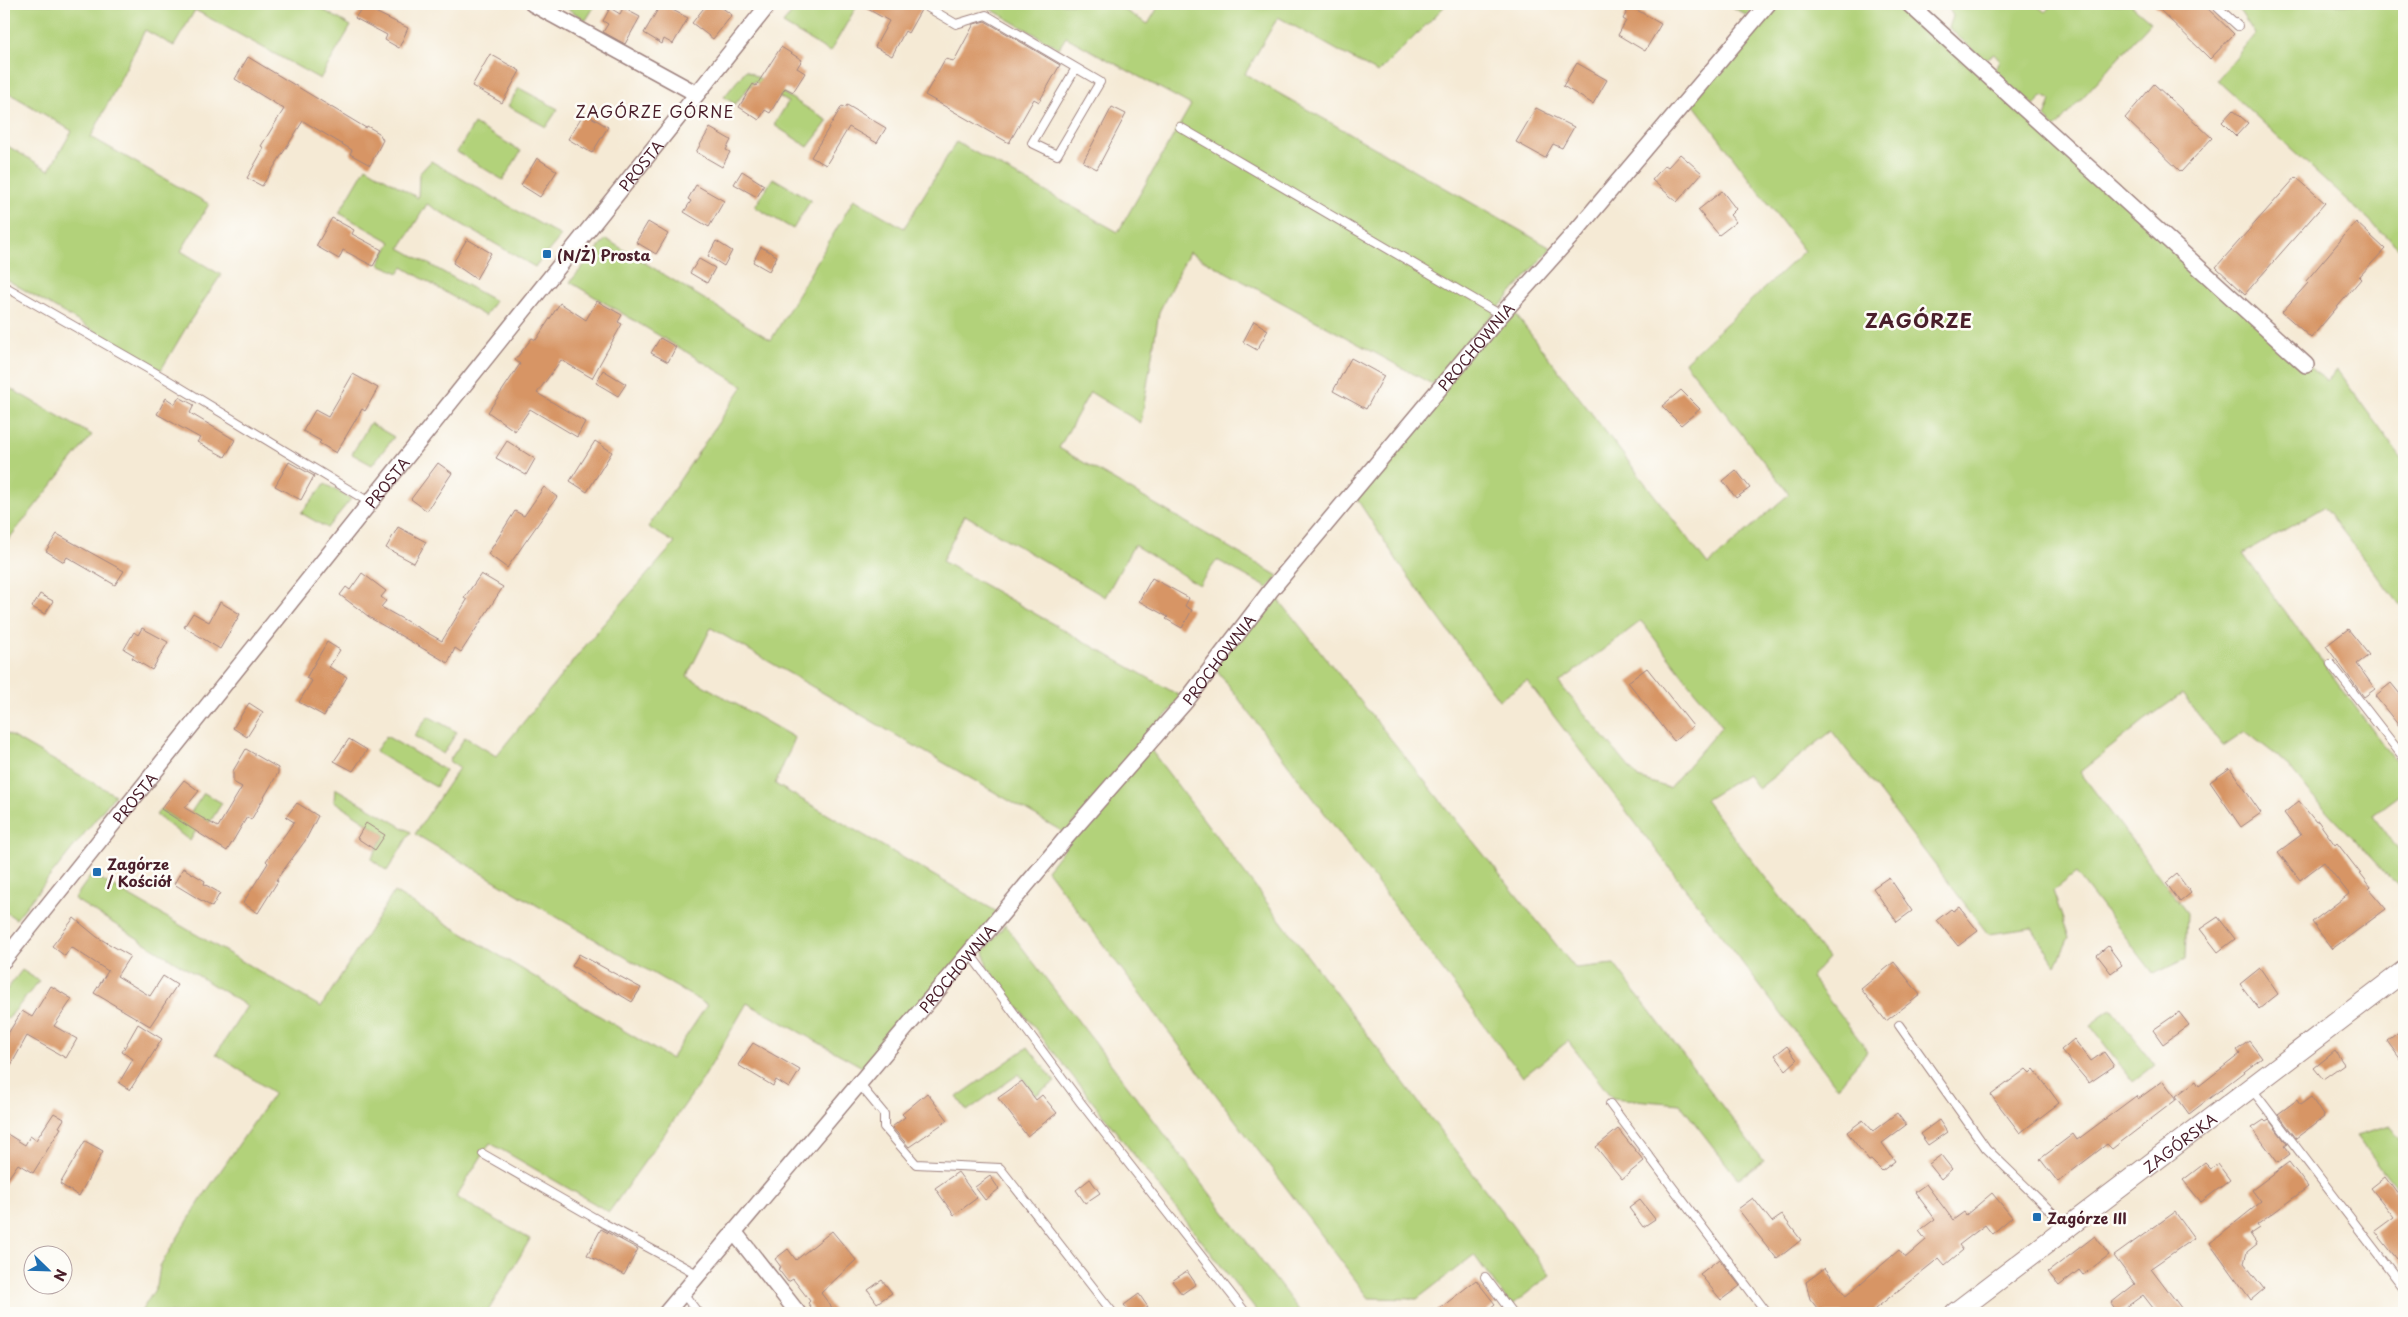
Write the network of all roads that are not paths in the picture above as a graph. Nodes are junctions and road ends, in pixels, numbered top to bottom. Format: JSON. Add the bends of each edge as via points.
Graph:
{"nodes":[{"id":1,"x":533,"y":4,"type":"edge"},
{"id":2,"x":769,"y":4,"type":"edge"},
{"id":3,"x":922,"y":4,"type":"edge"},
{"id":4,"x":1768,"y":4,"type":"edge"},
{"id":5,"x":1908,"y":4,"type":"edge"},
{"id":6,"x":2214,"y":4,"type":"edge"},
{"id":7,"x":2238,"y":26,"type":"dead end"},
{"id":8,"x":1076,"y":68,"type":"junction"},
{"id":9,"x":697,"y":94,"type":"junction"},
{"id":10,"x":1180,"y":126,"type":"dead end"},
{"id":11,"x":4,"y":286,"type":"edge"},
{"id":12,"x":1502,"y":315,"type":"junction"},
{"id":13,"x":2306,"y":365,"type":"dead end"},
{"id":14,"x":369,"y":502,"type":"junction"},
{"id":15,"x":2331,"y":664,"type":"dead end"},
{"id":16,"x":2404,"y":758,"type":"edge"},
{"id":17,"x":970,"y":954,"type":"junction"},
{"id":18,"x":4,"y":960,"type":"edge"},
{"id":19,"x":2404,"y":970,"type":"edge"},
{"id":20,"x":1899,"y":1025,"type":"dead end"},
{"id":21,"x":860,"y":1085,"type":"junction"},
{"id":22,"x":2251,"y":1088,"type":"junction"},
{"id":23,"x":1610,"y":1104,"type":"dead end"},
{"id":24,"x":484,"y":1154,"type":"dead end"},
{"id":25,"x":2067,"y":1227,"type":"junction"},
{"id":26,"x":735,"y":1233,"type":"junction"},
{"id":27,"x":699,"y":1275,"type":"junction"},
{"id":28,"x":1485,"y":1277,"type":"dead end"},
{"id":29,"x":2404,"y":1288,"type":"edge"},
{"id":30,"x":683,"y":1293,"type":"junction"},
{"id":31,"x":666,"y":1313,"type":"edge"},
{"id":32,"x":698,"y":1313,"type":"edge"},
{"id":33,"x":798,"y":1313,"type":"edge"},
{"id":34,"x":1114,"y":1313,"type":"edge"},
{"id":35,"x":1246,"y":1313,"type":"edge"},
{"id":36,"x":1512,"y":1313,"type":"edge"},
{"id":37,"x":1767,"y":1313,"type":"edge"},
{"id":38,"x":1956,"y":1313,"type":"edge"}],
"edges":[{"from":1,"to":9,"type":"street"},
{"from":2,"to":9,"type":"street","name":"PROSTA"},
{"from":3,"to":8,"type":"lane","via":[[956,24],[986,15]]},
{"from":4,"to":12,"type":"street","name":"PROCHOWNIA"},
{"from":5,"to":13,"type":"street"},
{"from":6,"to":7,"type":"lane"},
{"from":8,"to":8,"type":"lane","via":[[1100,82],[1057,156],[1032,143]]},
{"from":9,"to":14,"type":"street","name":"PROSTA"},
{"from":10,"to":12,"type":"lane"},
{"from":11,"to":14,"type":"lane"},
{"from":12,"to":17,"type":"street","name":"PROCHOWNIA","via":[[1271,590],[1186,701]]},
{"from":14,"to":18,"type":"street","name":"PROSTA"},
{"from":15,"to":16,"type":"lane"},
{"from":17,"to":21,"type":"street","name":"PROCHOWNIA"},
{"from":17,"to":35,"type":"lane","via":[[1081,1103]]},
{"from":19,"to":22,"type":"street","name":"ZAGÓRSKA"},
{"from":20,"to":25,"type":"lane","via":[[1986,1148]]},
{"from":21,"to":26,"type":"street","name":"PROCHOWNIA"},
{"from":21,"to":34,"type":"lane","via":[[884,1114],[884,1127],[916,1164],[1000,1168]]},
{"from":22,"to":25,"type":"street","name":"ZAGÓRSKA"},
{"from":22,"to":29,"type":"lane"},
{"from":23,"to":37,"type":"lane"},
{"from":24,"to":27,"type":"lane"},
{"from":25,"to":38,"type":"street","name":"ZAGÓRSKA"},
{"from":26,"to":27,"type":"street","name":"PROCHOWNIA"},
{"from":26,"to":33,"type":"street"},
{"from":27,"to":30,"type":"street","name":"PROCHOWNIA"},
{"from":28,"to":36,"type":"lane"},
{"from":30,"to":31,"type":"street","name":"PROCHOWNIA"},
{"from":30,"to":32,"type":"lane"}]}
